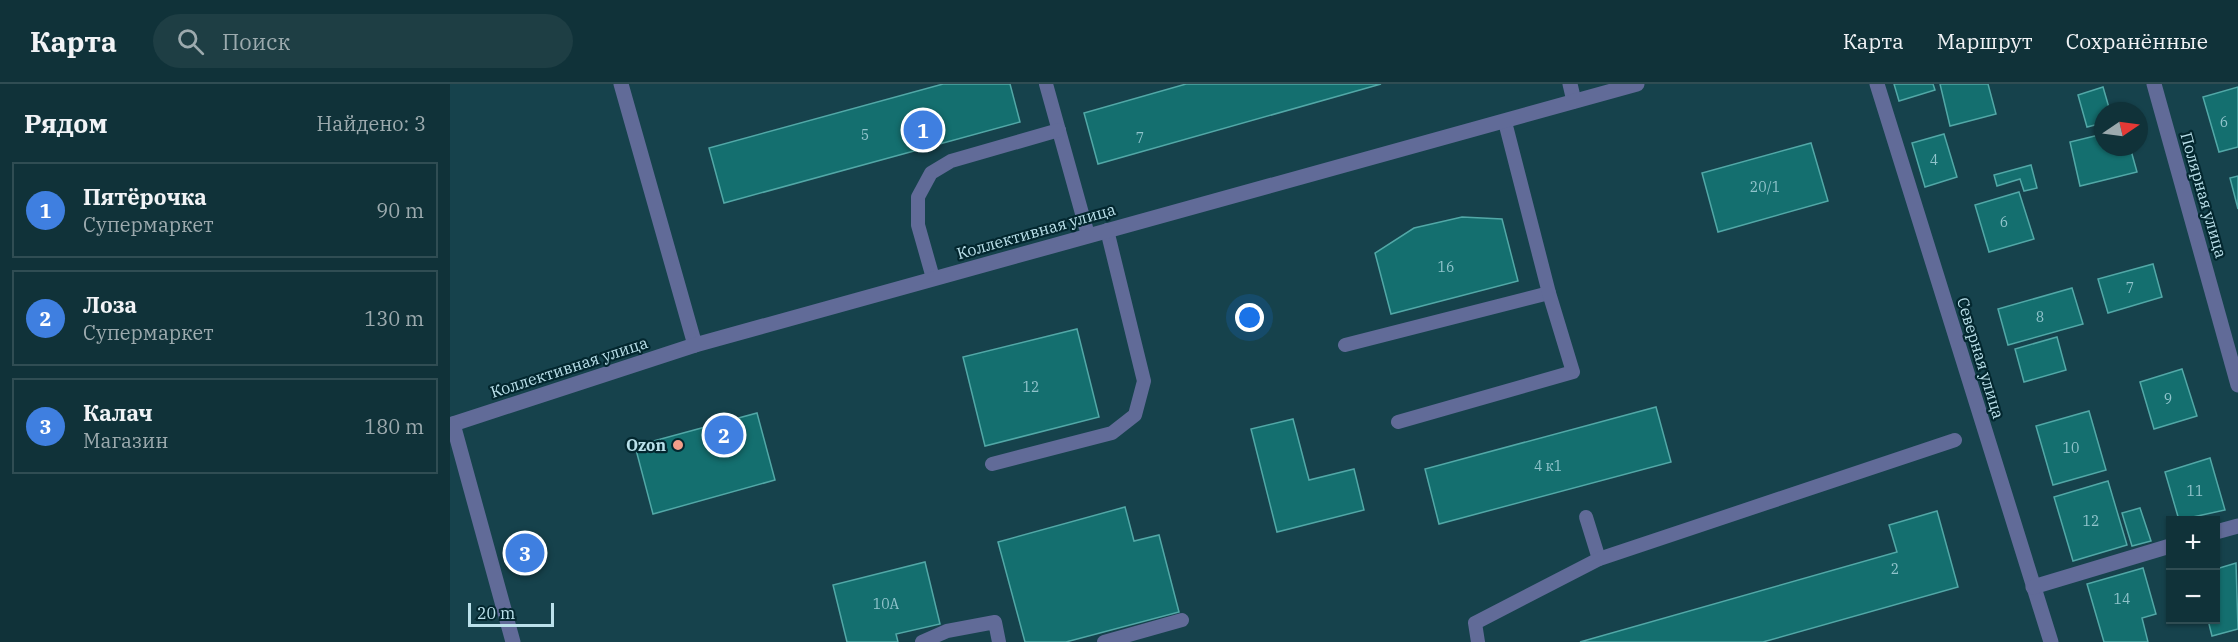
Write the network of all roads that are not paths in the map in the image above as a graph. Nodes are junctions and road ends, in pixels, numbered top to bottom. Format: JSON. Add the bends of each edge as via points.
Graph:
{"nodes":[{"id":1,"x":621,"y":84,"type":"edge"},
{"id":2,"x":1046,"y":84,"type":"edge"},
{"id":3,"x":1570,"y":84,"type":"edge"},
{"id":4,"x":1637,"y":84,"type":"edge"},
{"id":5,"x":1877,"y":84,"type":"edge"},
{"id":6,"x":2154,"y":84,"type":"edge"},
{"id":7,"x":1574,"y":101,"type":"junction"},
{"id":8,"x":1505,"y":122,"type":"junction"},
{"id":9,"x":1059,"y":130,"type":"junction"},
{"id":10,"x":1107,"y":230,"type":"junction"},
{"id":11,"x":1088,"y":235,"type":"junction"},
{"id":12,"x":933,"y":278,"type":"junction"},
{"id":13,"x":1549,"y":293,"type":"junction"},
{"id":14,"x":695,"y":345,"type":"junction"},
{"id":15,"x":1346,"y":345,"type":"dead end"},
{"id":16,"x":2238,"y":385,"type":"edge"},
{"id":17,"x":451,"y":422,"type":"edge"},
{"id":18,"x":1398,"y":422,"type":"dead end"},
{"id":19,"x":1955,"y":440,"type":"dead end"},
{"id":20,"x":992,"y":464,"type":"dead end"},
{"id":21,"x":1586,"y":517,"type":"dead end"},
{"id":22,"x":2238,"y":525,"type":"edge"},
{"id":23,"x":2220,"y":531,"type":"edge"},
{"id":24,"x":2166,"y":547,"type":"edge"},
{"id":25,"x":1599,"y":559,"type":"junction"},
{"id":26,"x":2033,"y":587,"type":"junction"},
{"id":27,"x":1182,"y":620,"type":"dead end"},
{"id":28,"x":2047,"y":641,"type":"edge"},
{"id":29,"x":510,"y":642,"type":"edge"},
{"id":30,"x":922,"y":642,"type":"edge"},
{"id":31,"x":999,"y":642,"type":"edge"},
{"id":32,"x":1104,"y":642,"type":"edge"},
{"id":33,"x":1478,"y":642,"type":"edge"}],
"edges":[{"from":1,"to":14,"type":"street"},
{"from":2,"to":9,"type":"lane"},
{"from":3,"to":7,"type":"street"},
{"from":4,"to":7,"type":"street","name":"Коллективная улица"},
{"from":5,"to":26,"type":"street","name":"Северная улица"},
{"from":6,"to":16,"type":"street","name":"Полярная улица"},
{"from":7,"to":8,"type":"street","name":"Коллективная улица"},
{"from":8,"to":10,"type":"street","name":"Коллективная улица"},
{"from":8,"to":13,"type":"lane"},
{"from":9,"to":11,"type":"lane"},
{"from":9,"to":12,"type":"lane","via":[[951,161],[931,173],[918,197],[918,225]]},
{"from":10,"to":11,"type":"street","name":"Коллективная улица"},
{"from":10,"to":20,"type":"lane","via":[[1144,381],[1135,415],[1112,433]]},
{"from":11,"to":12,"type":"street","name":"Коллективная улица"},
{"from":12,"to":14,"type":"street","name":"Коллективная улица"},
{"from":13,"to":15,"type":"lane"},
{"from":13,"to":18,"type":"lane","via":[[1573,372]]},
{"from":14,"to":17,"type":"street","name":"Коллективная улица"},
{"from":17,"to":29,"type":"street"},
{"from":19,"to":25,"type":"lane"},
{"from":21,"to":25,"type":"lane"},
{"from":22,"to":23,"type":"street"},
{"from":24,"to":26,"type":"street"},
{"from":25,"to":33,"type":"lane","via":[[1475,623]]},
{"from":26,"to":28,"type":"street","name":"Северная улица"},
{"from":27,"to":32,"type":"lane"},
{"from":30,"to":31,"type":"lane","via":[[947,632],[995,622]]}]}
